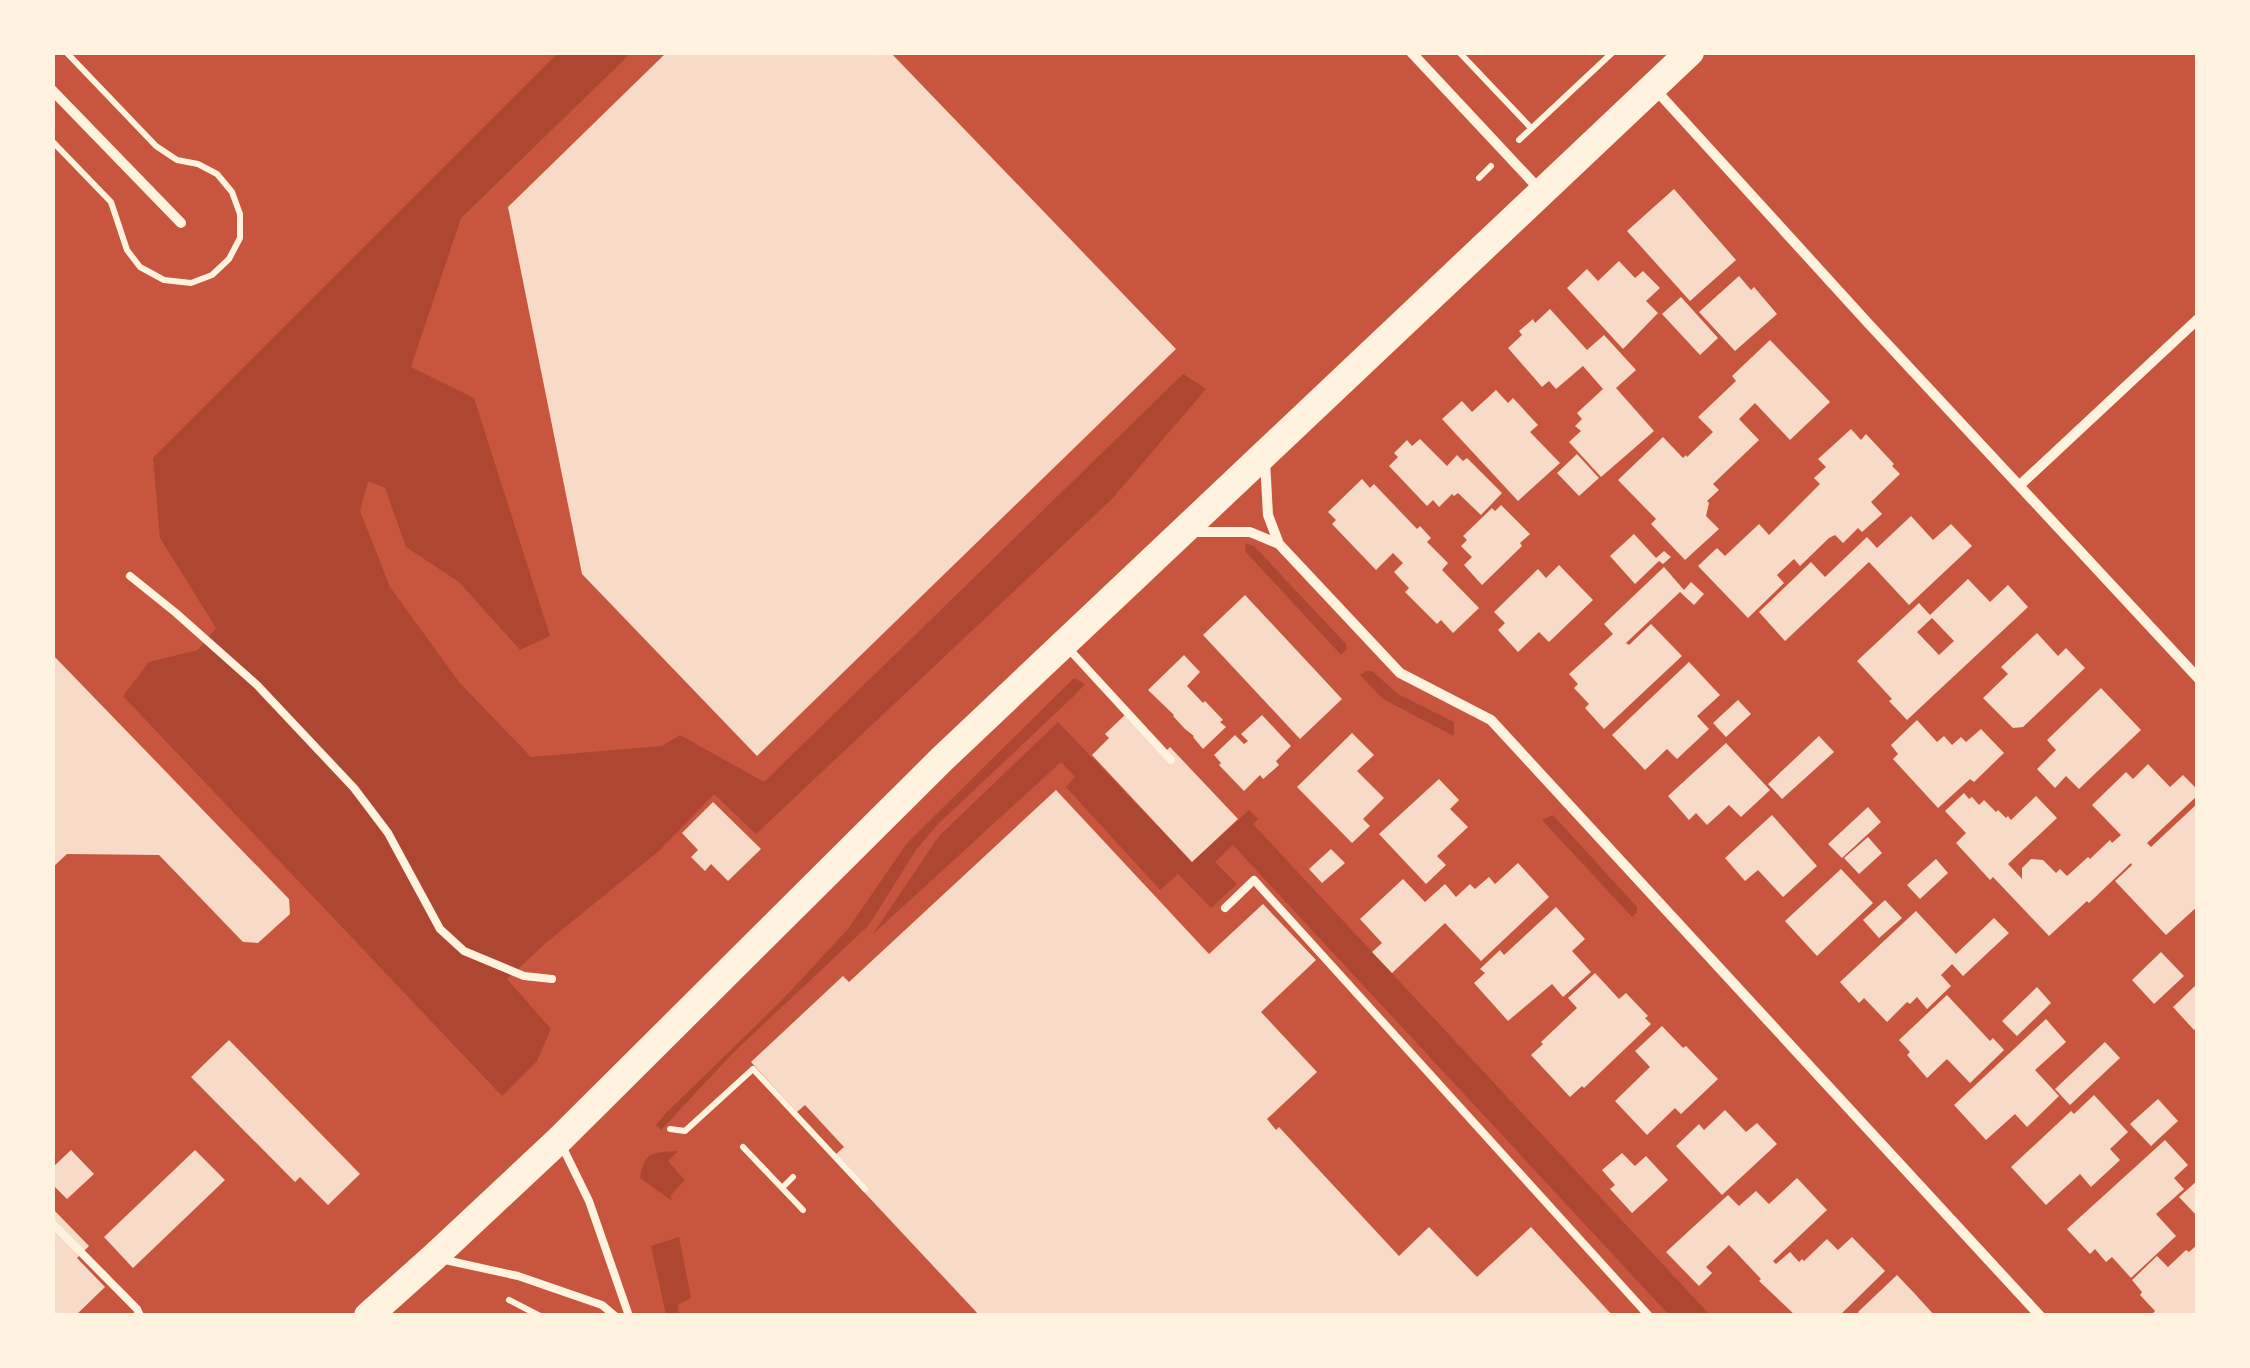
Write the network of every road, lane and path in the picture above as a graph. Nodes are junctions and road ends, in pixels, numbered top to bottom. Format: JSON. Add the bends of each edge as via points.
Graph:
{"nodes":[{"id":1,"x":1411,"y":52,"type":"edge"},
{"id":2,"x":1458,"y":52,"type":"edge"},
{"id":3,"x":1613,"y":52,"type":"edge"},
{"id":4,"x":1690,"y":52,"type":"edge"},
{"id":5,"x":1653,"y":87,"type":"junction"},
{"id":6,"x":52,"y":90,"type":"edge"},
{"id":7,"x":1531,"y":128,"type":"junction"},
{"id":8,"x":1506,"y":152,"type":"junction"},
{"id":9,"x":1479,"y":178,"type":"dead end"},
{"id":10,"x":1542,"y":191,"type":"junction"},
{"id":11,"x":181,"y":223,"type":"dead end"},
{"id":12,"x":2198,"y":320,"type":"edge"},
{"id":13,"x":1265,"y":455,"type":"junction"},
{"id":14,"x":2020,"y":485,"type":"junction"},
{"id":15,"x":1182,"y":532,"type":"junction"},
{"id":16,"x":1278,"y":544,"type":"junction"},
{"id":17,"x":130,"y":576,"type":"dead end"},
{"id":18,"x":1064,"y":644,"type":"junction"},
{"id":19,"x":2198,"y":678,"type":"edge"},
{"id":20,"x":1171,"y":760,"type":"dead end"},
{"id":21,"x":1225,"y":908,"type":"dead end"},
{"id":22,"x":552,"y":978,"type":"dead end"},
{"id":23,"x":670,"y":1129,"type":"dead end"},
{"id":24,"x":558,"y":1140,"type":"junction"},
{"id":25,"x":743,"y":1146,"type":"dead end"},
{"id":26,"x":793,"y":1178,"type":"dead end"},
{"id":27,"x":782,"y":1188,"type":"junction"},
{"id":28,"x":865,"y":1189,"type":"dead end"},
{"id":29,"x":803,"y":1210,"type":"dead end"},
{"id":30,"x":52,"y":1223,"type":"edge"},
{"id":31,"x":434,"y":1257,"type":"junction"},
{"id":32,"x":509,"y":1300,"type":"dead end"},
{"id":33,"x":140,"y":1316,"type":"edge"},
{"id":34,"x":368,"y":1316,"type":"edge"},
{"id":35,"x":540,"y":1316,"type":"edge"},
{"id":36,"x":614,"y":1316,"type":"edge"},
{"id":37,"x":629,"y":1316,"type":"edge"},
{"id":38,"x":1649,"y":1316,"type":"edge"},
{"id":39,"x":2040,"y":1316,"type":"edge"}],
"edges":[{"from":1,"to":8,"type":"street"},
{"from":2,"to":7,"type":"path"},
{"from":3,"to":7,"type":"path"},
{"from":4,"to":5,"type":"highway"},
{"from":5,"to":10,"type":"highway"},
{"from":5,"to":14,"type":"street"},
{"from":6,"to":11,"type":"street"},
{"from":7,"to":8,"type":"path"},
{"from":8,"to":9,"type":"path"},
{"from":8,"to":10,"type":"street"},
{"from":10,"to":13,"type":"highway"},
{"from":12,"to":14,"type":"street"},
{"from":13,"to":15,"type":"highway"},
{"from":13,"to":16,"type":"street","via":[[1268,515]]},
{"from":14,"to":19,"type":"street"},
{"from":15,"to":16,"type":"street","via":[[1250,532]]},
{"from":15,"to":18,"type":"highway"},
{"from":16,"to":39,"type":"street","via":[[1400,673],[1491,720]]},
{"from":17,"to":22,"type":"lane","via":[[257,685],[354,788],[388,833],[440,929],[464,951],[524,976]]},
{"from":18,"to":20,"type":"lane"},
{"from":18,"to":24,"type":"highway"},
{"from":21,"to":38,"type":"lane","via":[[1254,880]]},
{"from":23,"to":28,"type":"path","via":[[684,1131],[753,1069]]},
{"from":24,"to":31,"type":"highway"},
{"from":24,"to":37,"type":"lane","via":[[588,1201]]},
{"from":25,"to":27,"type":"path"},
{"from":26,"to":27,"type":"path"},
{"from":27,"to":29,"type":"path"},
{"from":30,"to":33,"type":"lane"},
{"from":31,"to":34,"type":"highway"},
{"from":31,"to":36,"type":"lane","via":[[518,1276],[602,1305]]},
{"from":32,"to":35,"type":"path"}]}
